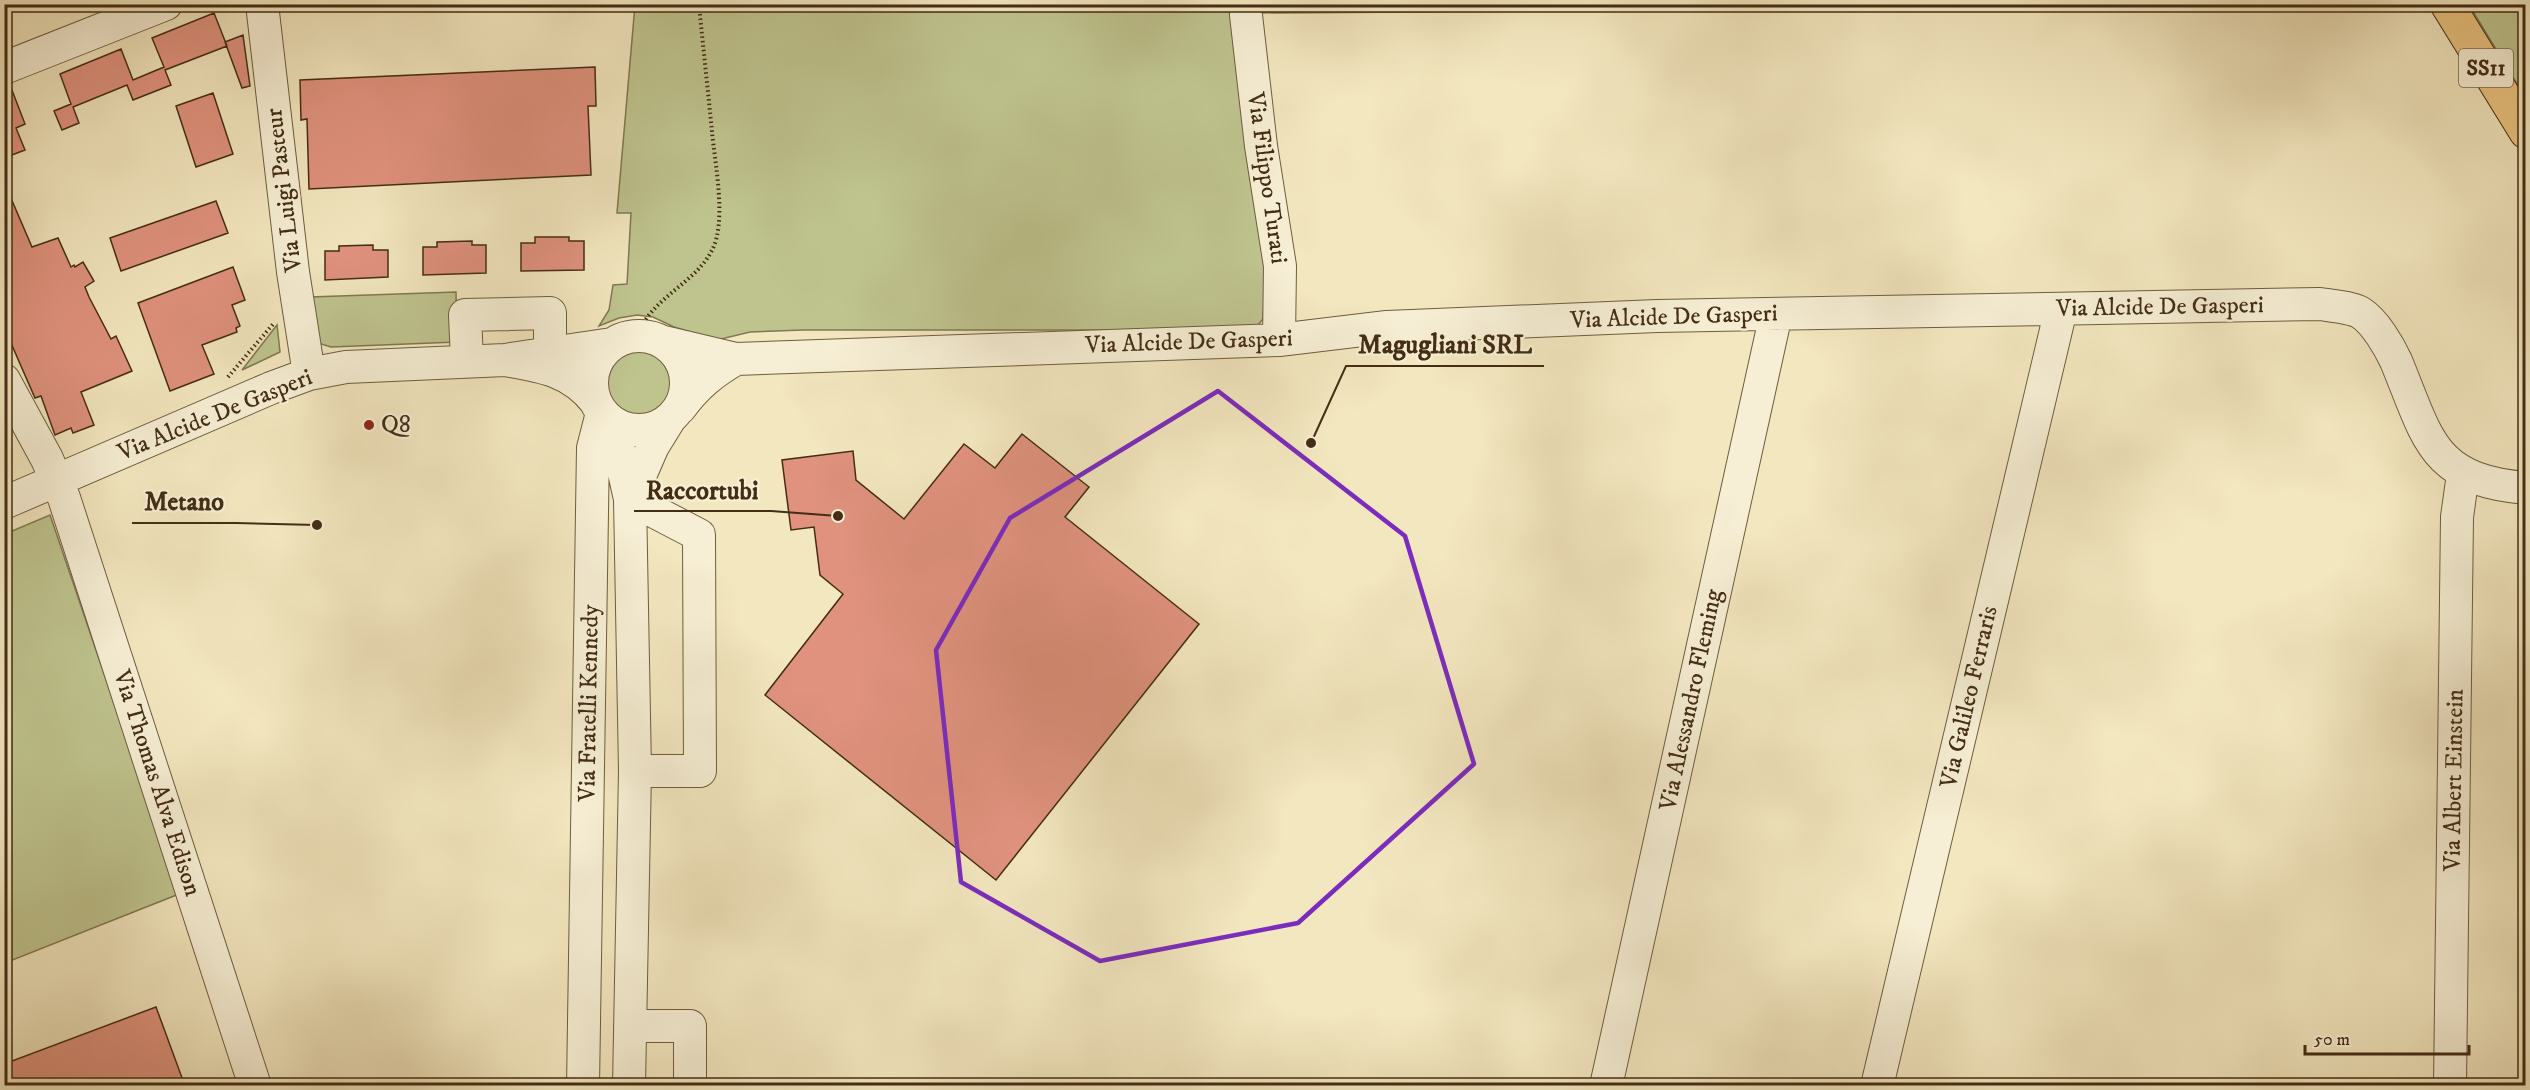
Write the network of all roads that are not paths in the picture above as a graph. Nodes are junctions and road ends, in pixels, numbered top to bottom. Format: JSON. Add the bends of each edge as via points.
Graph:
{"nodes":[{"id":1,"x":166,"y":4,"type":"edge"},
{"id":2,"x":262,"y":4,"type":"edge"},
{"id":3,"x":2447,"y":4,"type":"edge"},
{"id":4,"x":1246,"y":15,"type":"dead end"},
{"id":5,"x":4,"y":68,"type":"edge"},
{"id":6,"x":2526,"y":132,"type":"edge"},
{"id":7,"x":2061,"y":309,"type":"junction"},
{"id":8,"x":1776,"y":314,"type":"junction"},
{"id":9,"x":637,"y":340,"type":"junction"},
{"id":10,"x":1279,"y":340,"type":"junction"},
{"id":11,"x":550,"y":352,"type":"junction"},
{"id":12,"x":736,"y":359,"type":"junction"},
{"id":13,"x":467,"y":360,"type":"junction"},
{"id":14,"x":505,"y":360,"type":"junction"},
{"id":15,"x":309,"y":374,"type":"junction"},
{"id":16,"x":4,"y":380,"type":"edge"},
{"id":17,"x":599,"y":407,"type":"junction"},
{"id":18,"x":674,"y":414,"type":"junction"},
{"id":19,"x":2463,"y":474,"type":"junction"},
{"id":20,"x":56,"y":482,"type":"junction"},
{"id":21,"x":2526,"y":488,"type":"edge"},
{"id":22,"x":630,"y":499,"type":"junction"},
{"id":23,"x":4,"y":503,"type":"edge"},
{"id":24,"x":635,"y":771,"type":"junction"},
{"id":25,"x":630,"y":1026,"type":"junction"},
{"id":26,"x":255,"y":1086,"type":"edge"},
{"id":27,"x":583,"y":1086,"type":"edge"},
{"id":28,"x":628,"y":1086,"type":"edge"},
{"id":29,"x":690,"y":1086,"type":"edge"},
{"id":30,"x":1606,"y":1086,"type":"edge"},
{"id":31,"x":1877,"y":1086,"type":"edge"},
{"id":32,"x":2450,"y":1086,"type":"edge"}],
"edges":[{"from":1,"to":5,"type":"street"},
{"from":2,"to":15,"type":"street","name":"Via Luigi Pasteur","via":[[293,272]]},
{"from":3,"to":6,"type":"main road","number":"SS11"},
{"from":4,"to":10,"type":"street","name":"Via Filippo Turati","via":[[1280,266]]},
{"from":7,"to":8,"type":"street","name":"Via Alcide De Gasperi"},
{"from":7,"to":19,"type":"street","name":"Via Alcide De Gasperi","via":[[2320,304],[2360,313],[2388,344],[2430,441],[2446,463]]},
{"from":7,"to":31,"type":"street","name":"Via Galileo Ferraris"},
{"from":8,"to":10,"type":"street","name":"Via Alcide De Gasperi","via":[[1387,327]]},
{"from":8,"to":30,"type":"street","name":"Via Alessandro Fleming"},
{"from":9,"to":11,"type":"street","name":"Via Alcide De Gasperi"},
{"from":9,"to":12,"type":"street","name":"Via Alcide De Gasperi"},
{"from":9,"to":17,"type":"street","via":[[602,353],[595,364],[592,377]]},
{"from":9,"to":18,"type":"street","via":[[675,351],[683,363],[686,394]]},
{"from":10,"to":12,"type":"street","name":"Via Alcide De Gasperi"},
{"from":11,"to":13,"type":"street","via":[[550,313],[465,315]]},
{"from":11,"to":14,"type":"street","name":"Via Alcide De Gasperi"},
{"from":12,"to":18,"type":"street","name":"Via Alcide De Gasperi","via":[[711,374]]},
{"from":13,"to":14,"type":"street","name":"Via Alcide De Gasperi"},
{"from":13,"to":15,"type":"street","name":"Via Alcide De Gasperi","via":[[346,367]]},
{"from":14,"to":17,"type":"street","name":"Via Alcide De Gasperi","via":[[573,378]]},
{"from":15,"to":20,"type":"street","name":"Via Alcide De Gasperi"},
{"from":16,"to":20,"type":"street","name":"Via Thomas Alva Edison"},
{"from":17,"to":18,"type":"street","via":[[619,425],[640,430],[655,428]]},
{"from":17,"to":22,"type":"street","name":"Via Fratelli Kennedy","via":[[617,441]]},
{"from":17,"to":27,"type":"street","name":"Via Fratelli Kennedy","via":[[594,448]]},
{"from":18,"to":22,"type":"street","name":"Via Fratelli Kennedy","via":[[652,446]]},
{"from":19,"to":21,"type":"street"},
{"from":19,"to":32,"type":"street","name":"Via Albert Einstein","via":[[2457,529]]},
{"from":20,"to":23,"type":"street","name":"Via Alcide De Gasperi"},
{"from":20,"to":26,"type":"street","name":"Via Thomas Alva Edison"},
{"from":22,"to":24,"type":"street","name":"Via Fratelli Kennedy"},
{"from":22,"to":24,"type":"street","via":[[699,535],[700,771]]},
{"from":24,"to":25,"type":"street","name":"Via Fratelli Kennedy"},
{"from":25,"to":28,"type":"street","name":"Via Fratelli Kennedy"},
{"from":25,"to":29,"type":"street","via":[[690,1026]]}]}
